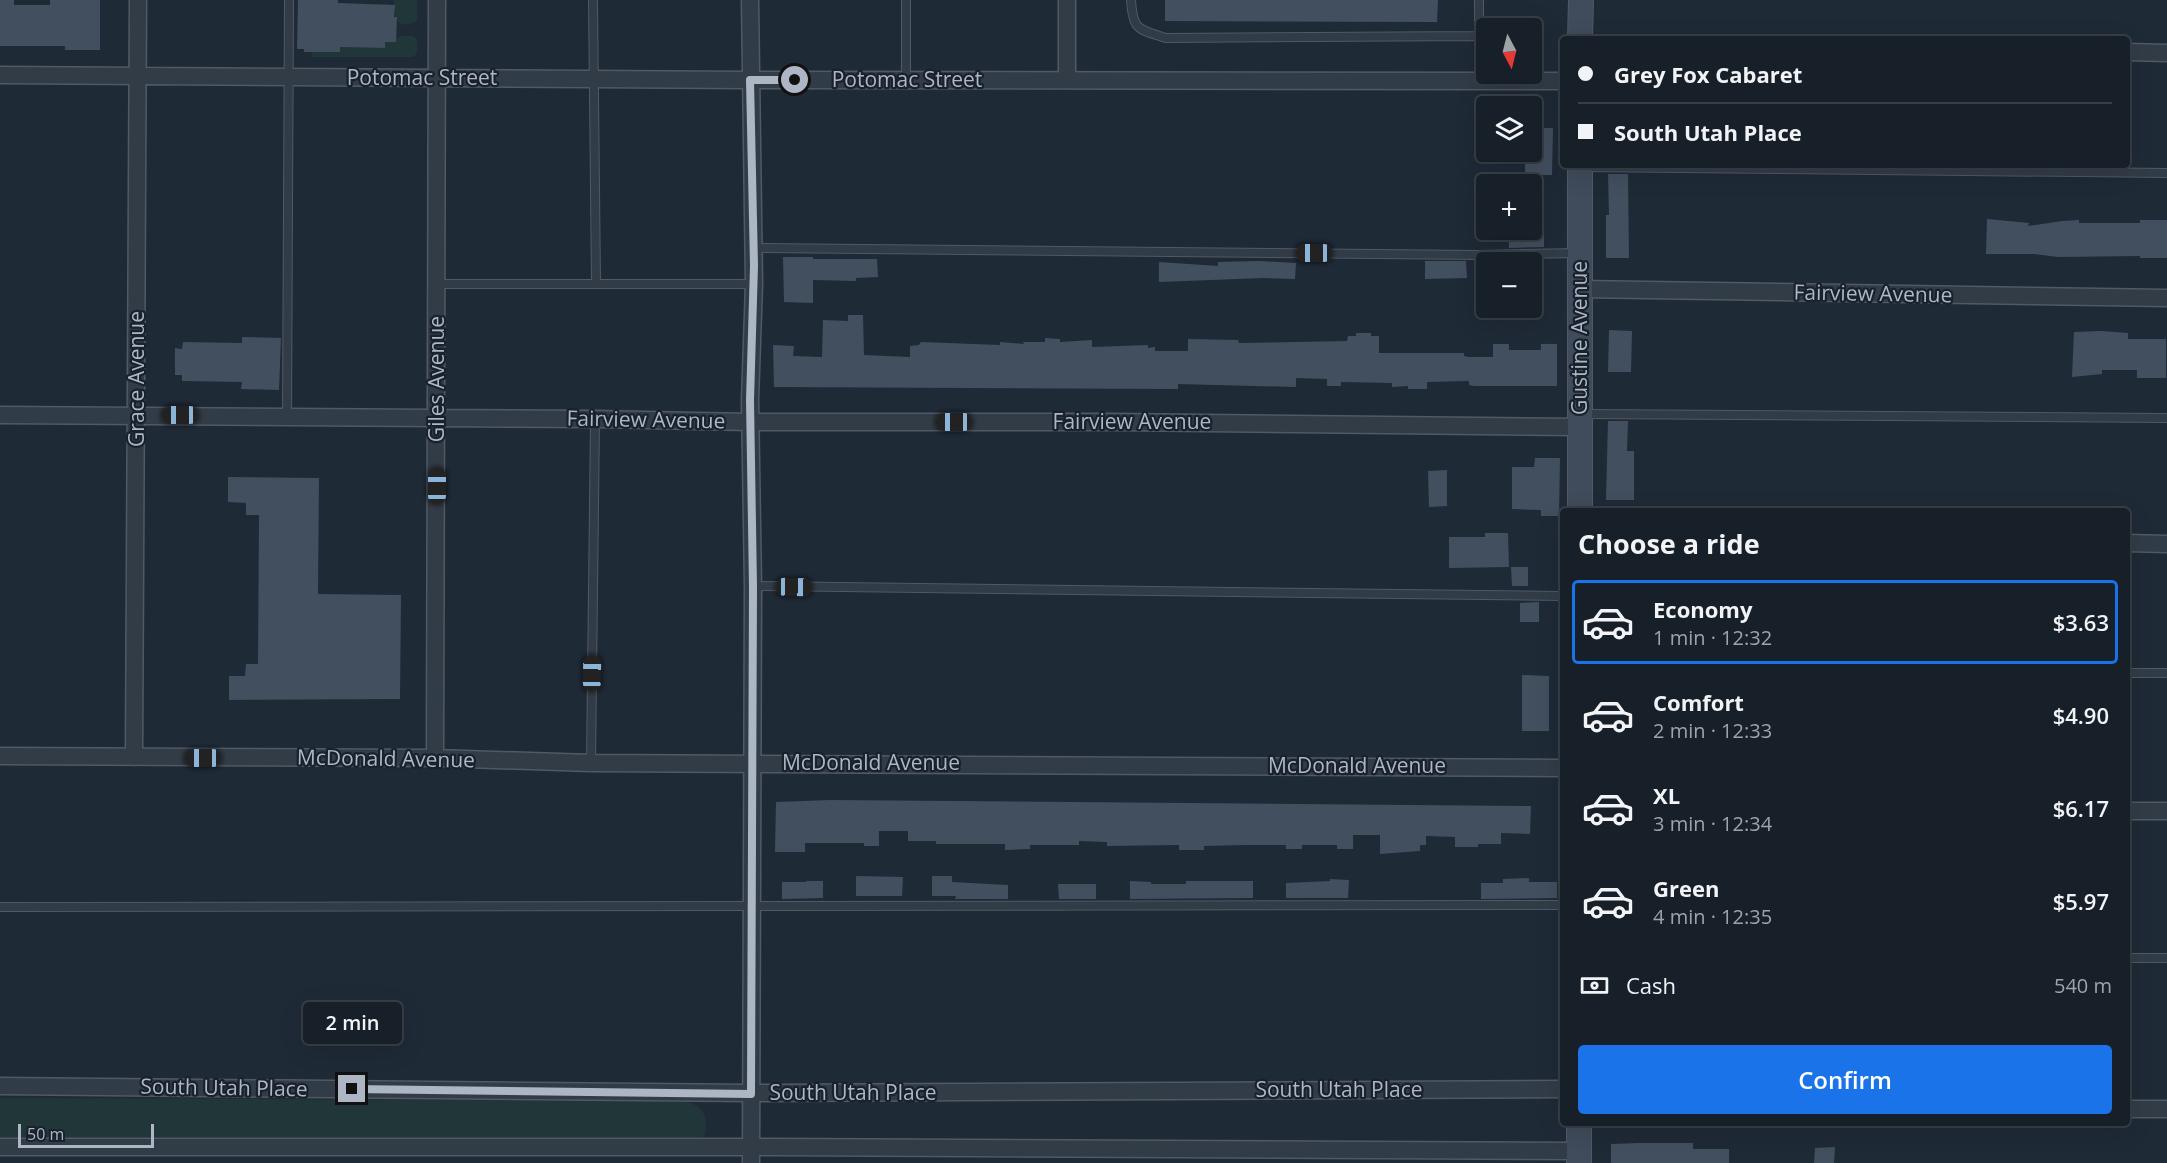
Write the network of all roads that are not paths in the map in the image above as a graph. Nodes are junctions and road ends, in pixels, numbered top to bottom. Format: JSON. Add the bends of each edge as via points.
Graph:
{"nodes":[{"id":1,"x":138,"y":0,"type":"edge"},
{"id":2,"x":289,"y":0,"type":"edge"},
{"id":3,"x":437,"y":0,"type":"edge"},
{"id":4,"x":593,"y":0,"type":"edge"},
{"id":5,"x":750,"y":0,"type":"edge"},
{"id":6,"x":906,"y":0,"type":"edge"},
{"id":7,"x":1067,"y":0,"type":"edge"},
{"id":8,"x":1131,"y":0,"type":"edge"},
{"id":9,"x":1479,"y":0,"type":"edge"},
{"id":10,"x":1581,"y":0,"type":"edge"},
{"id":11,"x":1479,"y":18,"type":"edge"},
{"id":12,"x":1476,"y":36,"type":"edge"},
{"id":13,"x":1581,"y":36,"type":"edge"},
{"id":14,"x":2130,"y":52,"type":"edge"},
{"id":15,"x":2167,"y":53,"type":"edge"},
{"id":16,"x":0,"y":75,"type":"edge"},
{"id":17,"x":139,"y":76,"type":"junction"},
{"id":18,"x":289,"y":77,"type":"junction"},
{"id":19,"x":437,"y":79,"type":"junction"},
{"id":20,"x":593,"y":80,"type":"junction"},
{"id":21,"x":750,"y":80,"type":"junction"},
{"id":22,"x":906,"y":80,"type":"junction"},
{"id":23,"x":1067,"y":80,"type":"junction"},
{"id":24,"x":1476,"y":81,"type":"edge"},
{"id":25,"x":1542,"y":81,"type":"edge"},
{"id":26,"x":1560,"y":81,"type":"edge"},
{"id":27,"x":1580,"y":168,"type":"edge"},
{"id":28,"x":1748,"y":168,"type":"edge"},
{"id":29,"x":2167,"y":173,"type":"edge"},
{"id":30,"x":754,"y":248,"type":"junction"},
{"id":31,"x":1580,"y":254,"type":"junction"},
{"id":32,"x":438,"y":284,"type":"junction"},
{"id":33,"x":596,"y":284,"type":"junction"},
{"id":34,"x":754,"y":284,"type":"junction"},
{"id":35,"x":1580,"y":290,"type":"junction"},
{"id":36,"x":2167,"y":298,"type":"edge"},
{"id":37,"x":0,"y":415,"type":"edge"},
{"id":38,"x":136,"y":415,"type":"junction"},
{"id":39,"x":287,"y":416,"type":"junction"},
{"id":40,"x":437,"y":418,"type":"junction"},
{"id":41,"x":2167,"y":418,"type":"edge"},
{"id":42,"x":595,"y":419,"type":"junction"},
{"id":43,"x":1580,"y":421,"type":"junction"},
{"id":44,"x":750,"y":422,"type":"junction"},
{"id":45,"x":1580,"y":508,"type":"edge"},
{"id":46,"x":2130,"y":543,"type":"edge"},
{"id":47,"x":2167,"y":544,"type":"edge"},
{"id":48,"x":753,"y":586,"type":"junction"},
{"id":49,"x":1560,"y":596,"type":"edge"},
{"id":50,"x":2130,"y":673,"type":"edge"},
{"id":51,"x":2167,"y":673,"type":"edge"},
{"id":52,"x":0,"y":756,"type":"edge"},
{"id":53,"x":134,"y":758,"type":"junction"},
{"id":54,"x":435,"y":758,"type":"junction"},
{"id":55,"x":591,"y":763,"type":"junction"},
{"id":56,"x":752,"y":763,"type":"junction"},
{"id":57,"x":1560,"y":768,"type":"edge"},
{"id":58,"x":2130,"y":811,"type":"edge"},
{"id":59,"x":2167,"y":811,"type":"edge"},
{"id":60,"x":1560,"y":905,"type":"edge"},
{"id":61,"x":752,"y":906,"type":"junction"},
{"id":62,"x":0,"y":907,"type":"edge"},
{"id":63,"x":2130,"y":958,"type":"edge"},
{"id":64,"x":2167,"y":958,"type":"edge"},
{"id":65,"x":0,"y":1086,"type":"edge"},
{"id":66,"x":1560,"y":1089,"type":"edge"},
{"id":67,"x":751,"y":1094,"type":"junction"},
{"id":68,"x":2130,"y":1109,"type":"edge"},
{"id":69,"x":2167,"y":1109,"type":"edge"},
{"id":70,"x":1580,"y":1126,"type":"edge"},
{"id":71,"x":0,"y":1147,"type":"edge"},
{"id":72,"x":751,"y":1155,"type":"edge"},
{"id":73,"x":1579,"y":1157,"type":"edge"}],
"edges":[{"from":1,"to":17,"type":"street","name":"Grace Avenue"},
{"from":2,"to":18,"type":"lane"},
{"from":3,"to":19,"type":"street","name":"Giles Avenue"},
{"from":4,"to":20,"type":"lane"},
{"from":5,"to":21,"type":"street"},
{"from":6,"to":22,"type":"lane"},
{"from":7,"to":23,"type":"street"},
{"from":8,"to":12,"type":"lane","via":[[1132,20],[1140,30],[1166,38]]},
{"from":9,"to":11,"type":"lane"},
{"from":10,"to":13,"type":"street"},
{"from":14,"to":15,"type":"street"},
{"from":16,"to":17,"type":"street","name":"Potomac Street"},
{"from":17,"to":18,"type":"street","name":"Potomac Street"},
{"from":17,"to":38,"type":"street","name":"Grace Avenue"},
{"from":18,"to":19,"type":"street","name":"Potomac Street"},
{"from":18,"to":39,"type":"lane"},
{"from":19,"to":20,"type":"street","name":"Potomac Street"},
{"from":19,"to":32,"type":"street","name":"Giles Avenue"},
{"from":20,"to":21,"type":"street","name":"Potomac Street"},
{"from":20,"to":33,"type":"lane"},
{"from":21,"to":22,"type":"street","name":"Potomac Street"},
{"from":21,"to":30,"type":"street"},
{"from":22,"to":23,"type":"street","name":"Potomac Street"},
{"from":23,"to":24,"type":"street","name":"Potomac Street"},
{"from":25,"to":26,"type":"street","name":"Potomac Street"},
{"from":27,"to":31,"type":"street","name":"Gustine Avenue"},
{"from":28,"to":29,"type":"lane"},
{"from":30,"to":31,"type":"lane"},
{"from":30,"to":34,"type":"street"},
{"from":31,"to":35,"type":"street","name":"Gustine Avenue"},
{"from":32,"to":33,"type":"lane"},
{"from":32,"to":40,"type":"street","name":"Giles Avenue"},
{"from":33,"to":34,"type":"lane"},
{"from":34,"to":44,"type":"street"},
{"from":35,"to":36,"type":"street","name":"Fairview Avenue"},
{"from":35,"to":43,"type":"street","name":"Gustine Avenue"},
{"from":37,"to":38,"type":"street","name":"Fairview Avenue"},
{"from":38,"to":39,"type":"street","name":"Fairview Avenue"},
{"from":38,"to":53,"type":"street","name":"Grace Avenue"},
{"from":39,"to":40,"type":"street","name":"Fairview Avenue"},
{"from":40,"to":42,"type":"street","name":"Fairview Avenue"},
{"from":40,"to":54,"type":"street","name":"Giles Avenue"},
{"from":41,"to":43,"type":"lane"},
{"from":42,"to":44,"type":"street","name":"Fairview Avenue"},
{"from":42,"to":55,"type":"lane"},
{"from":43,"to":44,"type":"street","name":"Fairview Avenue"},
{"from":43,"to":45,"type":"street","name":"Gustine Avenue"},
{"from":44,"to":48,"type":"street"},
{"from":46,"to":47,"type":"street"},
{"from":48,"to":49,"type":"lane"},
{"from":48,"to":56,"type":"street"},
{"from":50,"to":51,"type":"lane"},
{"from":52,"to":53,"type":"street","name":"McDonald Avenue"},
{"from":53,"to":54,"type":"street","name":"McDonald Avenue"},
{"from":54,"to":55,"type":"street","name":"McDonald Avenue"},
{"from":55,"to":56,"type":"street","name":"McDonald Avenue"},
{"from":56,"to":57,"type":"street","name":"McDonald Avenue"},
{"from":56,"to":61,"type":"street"},
{"from":58,"to":59,"type":"street"},
{"from":60,"to":61,"type":"lane"},
{"from":61,"to":62,"type":"lane"},
{"from":61,"to":67,"type":"street"},
{"from":63,"to":64,"type":"lane"},
{"from":65,"to":67,"type":"street","name":"South Utah Place"},
{"from":66,"to":67,"type":"street","name":"South Utah Place"},
{"from":67,"to":72,"type":"street"},
{"from":68,"to":69,"type":"street"},
{"from":70,"to":73,"type":"street"},
{"from":71,"to":72,"type":"street"},
{"from":72,"to":73,"type":"street"}]}
